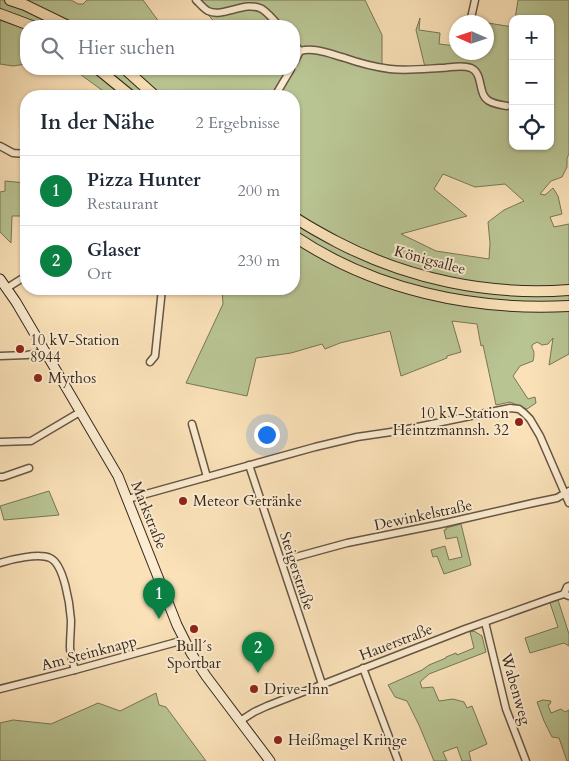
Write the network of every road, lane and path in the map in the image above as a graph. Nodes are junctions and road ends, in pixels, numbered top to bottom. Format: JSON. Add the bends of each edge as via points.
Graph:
{"nodes":[{"id":1,"x":10,"y":0,"type":"edge"},
{"id":2,"x":196,"y":0,"type":"edge"},
{"id":3,"x":475,"y":0,"type":"edge"},
{"id":4,"x":0,"y":14,"type":"edge"},
{"id":5,"x":472,"y":15,"type":"edge"},
{"id":6,"x":56,"y":20,"type":"edge"},
{"id":7,"x":273,"y":20,"type":"edge"},
{"id":8,"x":20,"y":22,"type":"edge"},
{"id":9,"x":300,"y":51,"type":"edge"},
{"id":10,"x":105,"y":75,"type":"edge"},
{"id":11,"x":132,"y":75,"type":"edge"},
{"id":12,"x":286,"y":75,"type":"edge"},
{"id":13,"x":124,"y":90,"type":"edge"},
{"id":14,"x":148,"y":90,"type":"edge"},
{"id":15,"x":278,"y":90,"type":"edge"},
{"id":16,"x":507,"y":106,"type":"dead end"},
{"id":17,"x":0,"y":146,"type":"edge"},
{"id":18,"x":20,"y":154,"type":"edge"},
{"id":19,"x":300,"y":221,"type":"edge"},
{"id":20,"x":300,"y":240,"type":"edge"},
{"id":21,"x":0,"y":280,"type":"edge"},
{"id":22,"x":20,"y":280,"type":"edge"},
{"id":23,"x":7,"y":288,"type":"junction"},
{"id":24,"x":569,"y":290,"type":"edge"},
{"id":25,"x":161,"y":295,"type":"edge"},
{"id":26,"x":569,"y":306,"type":"edge"},
{"id":27,"x":45,"y":352,"type":"junction"},
{"id":28,"x":0,"y":356,"type":"edge"},
{"id":29,"x":150,"y":362,"type":"dead end"},
{"id":30,"x":80,"y":412,"type":"junction"},
{"id":31,"x":192,"y":424,"type":"dead end"},
{"id":32,"x":0,"y":442,"type":"edge"},
{"id":33,"x":249,"y":465,"type":"junction"},
{"id":34,"x":29,"y":468,"type":"dead end"},
{"id":35,"x":0,"y":477,"type":"edge"},
{"id":36,"x":207,"y":477,"type":"junction"},
{"id":37,"x":567,"y":492,"type":"edge"},
{"id":38,"x":128,"y":499,"type":"junction"},
{"id":39,"x":569,"y":503,"type":"edge"},
{"id":40,"x":280,"y":561,"type":"junction"},
{"id":41,"x":0,"y":563,"type":"edge"},
{"id":42,"x":569,"y":586,"type":"edge"},
{"id":43,"x":566,"y":595,"type":"edge"},
{"id":44,"x":486,"y":622,"type":"junction"},
{"id":45,"x":184,"y":640,"type":"junction"},
{"id":46,"x":363,"y":668,"type":"junction"},
{"id":47,"x":75,"y":670,"type":"junction"},
{"id":48,"x":322,"y":684,"type":"junction"},
{"id":49,"x":0,"y":689,"type":"edge"},
{"id":50,"x":240,"y":721,"type":"junction"},
{"id":51,"x":270,"y":761,"type":"edge"},
{"id":52,"x":398,"y":761,"type":"edge"},
{"id":53,"x":526,"y":761,"type":"edge"}],
"edges":[{"from":1,"to":6,"type":"main road"},
{"from":2,"to":7,"type":"street","via":[[209,12],[258,7]]},
{"from":3,"to":5,"type":"street"},
{"from":4,"to":8,"type":"main road"},
{"from":9,"to":16,"type":"street","via":[[325,52],[387,69],[461,66],[473,69],[480,79],[484,97]]},
{"from":10,"to":13,"type":"main road"},
{"from":11,"to":14,"type":"main road"},
{"from":12,"to":15,"type":"street"},
{"from":17,"to":18,"type":"street"},
{"from":19,"to":24,"type":"main road","name":"Königsallee","via":[[359,253],[428,277],[484,288]]},
{"from":20,"to":26,"type":"main road","via":[[352,268],[408,289],[481,304],[540,308]]},
{"from":21,"to":23,"type":"main road","name":"Markstraße"},
{"from":22,"to":23,"type":"street"},
{"from":23,"to":27,"type":"main road","name":"Markstraße"},
{"from":25,"to":29,"type":"street","via":[[155,356]]},
{"from":27,"to":28,"type":"street"},
{"from":27,"to":30,"type":"main road","name":"Markstraße"},
{"from":30,"to":32,"type":"street","via":[[31,441]]},
{"from":30,"to":38,"type":"main road","name":"Markstraße"},
{"from":31,"to":36,"type":"street"},
{"from":33,"to":36,"type":"street"},
{"from":33,"to":37,"type":"street","via":[[336,442],[510,408],[519,409],[530,419]]},
{"from":33,"to":40,"type":"street","name":"Steigerstraße"},
{"from":34,"to":35,"type":"street"},
{"from":36,"to":38,"type":"street"},
{"from":37,"to":39,"type":"street"},
{"from":37,"to":40,"type":"street","name":"Dewinkelstraße","via":[[533,504],[344,544]]},
{"from":38,"to":45,"type":"main road","name":"Markstraße"},
{"from":40,"to":48,"type":"street","name":"Steigerstraße"},
{"from":41,"to":47,"type":"street","via":[[35,557],[55,561],[69,605],[70,649]]},
{"from":42,"to":43,"type":"street","name":"Hauerstraße"},
{"from":43,"to":44,"type":"street","name":"Hauerstraße"},
{"from":44,"to":46,"type":"street","name":"Hauerstraße"},
{"from":44,"to":53,"type":"street","name":"Wabenweg","via":[[506,709]]},
{"from":45,"to":47,"type":"street","name":"Am Steinknapp"},
{"from":45,"to":50,"type":"main road","name":"Markstraße","via":[[197,664]]},
{"from":46,"to":48,"type":"street","name":"Hauerstraße"},
{"from":46,"to":52,"type":"street"},
{"from":47,"to":49,"type":"street","name":"Am Steinknapp"},
{"from":48,"to":50,"type":"street","name":"Hauerstraße","via":[[256,711]]},
{"from":50,"to":51,"type":"main road","name":"Markstraße"}]}
